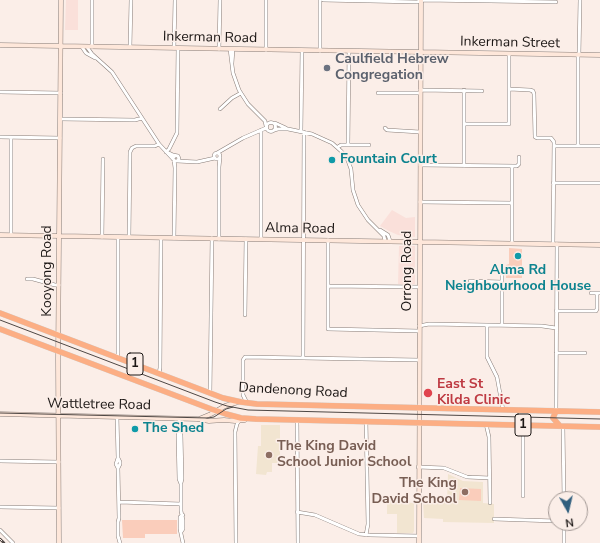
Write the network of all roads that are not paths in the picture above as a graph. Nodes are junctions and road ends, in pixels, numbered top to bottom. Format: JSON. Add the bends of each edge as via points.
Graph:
{"nodes":[{"id":1,"x":61,"y":0,"type":"edge"},
{"id":2,"x":92,"y":0,"type":"edge"},
{"id":3,"x":131,"y":0,"type":"edge"},
{"id":4,"x":175,"y":0,"type":"edge"},
{"id":5,"x":220,"y":0,"type":"edge"},
{"id":6,"x":266,"y":0,"type":"edge"},
{"id":7,"x":321,"y":0,"type":"edge"},
{"id":8,"x":421,"y":0,"type":"edge"},
{"id":9,"x":580,"y":0,"type":"edge"},
{"id":10,"x":556,"y":2,"type":"dead end"},
{"id":11,"x":0,"y":45,"type":"edge"},
{"id":12,"x":61,"y":46,"type":"junction"},
{"id":13,"x":82,"y":47,"type":"junction"},
{"id":14,"x":90,"y":47,"type":"junction"},
{"id":15,"x":130,"y":47,"type":"junction"},
{"id":16,"x":176,"y":48,"type":"junction"},
{"id":17,"x":219,"y":49,"type":"junction"},
{"id":18,"x":232,"y":49,"type":"junction"},
{"id":19,"x":266,"y":50,"type":"junction"},
{"id":20,"x":302,"y":50,"type":"junction"},
{"id":21,"x":320,"y":51,"type":"junction"},
{"id":22,"x":349,"y":51,"type":"junction"},
{"id":23,"x":421,"y":53,"type":"junction"},
{"id":24,"x":509,"y":54,"type":"junction"},
{"id":25,"x":578,"y":55,"type":"junction"},
{"id":26,"x":600,"y":55,"type":"edge"},
{"id":27,"x":100,"y":61,"type":"junction"},
{"id":28,"x":509,"y":89,"type":"junction"},
{"id":29,"x":464,"y":90,"type":"junction"},
{"id":30,"x":482,"y":90,"type":"dead end"},
{"id":31,"x":0,"y":92,"type":"edge"},
{"id":32,"x":420,"y":92,"type":"junction"},
{"id":33,"x":61,"y":93,"type":"junction"},
{"id":34,"x":240,"y":93,"type":"junction"},
{"id":35,"x":378,"y":93,"type":"dead end"},
{"id":36,"x":220,"y":109,"type":"dead end"},
{"id":37,"x":61,"y":118,"type":"junction"},
{"id":38,"x":142,"y":118,"type":"junction"},
{"id":39,"x":262,"y":118,"type":"junction"},
{"id":40,"x":272,"y":122,"type":"junction"},
{"id":41,"x":464,"y":124,"type":"junction"},
{"id":42,"x":266,"y":127,"type":"junction"},
{"id":43,"x":385,"y":128,"type":"dead end"},
{"id":44,"x":288,"y":129,"type":"junction"},
{"id":45,"x":274,"y":130,"type":"junction"},
{"id":46,"x":261,"y":131,"type":"junction"},
{"id":47,"x":270,"y":131,"type":"junction"},
{"id":48,"x":303,"y":131,"type":"junction"},
{"id":49,"x":420,"y":132,"type":"junction"},
{"id":50,"x":0,"y":136,"type":"edge"},
{"id":51,"x":11,"y":137,"type":"junction"},
{"id":52,"x":60,"y":138,"type":"junction"},
{"id":53,"x":159,"y":144,"type":"junction"},
{"id":54,"x":348,"y":145,"type":"junction"},
{"id":55,"x":369,"y":145,"type":"dead end"},
{"id":56,"x":554,"y":146,"type":"junction"},
{"id":57,"x":578,"y":146,"type":"junction"},
{"id":58,"x":600,"y":146,"type":"edge"},
{"id":59,"x":338,"y":147,"type":"junction"},
{"id":60,"x":166,"y":152,"type":"junction"},
{"id":61,"x":217,"y":156,"type":"junction"},
{"id":62,"x":519,"y":157,"type":"dead end"},
{"id":63,"x":103,"y":159,"type":"dead end"},
{"id":64,"x":176,"y":159,"type":"junction"},
{"id":65,"x":420,"y":165,"type":"junction"},
{"id":66,"x":464,"y":166,"type":"junction"},
{"id":67,"x":512,"y":166,"type":"junction"},
{"id":68,"x":553,"y":183,"type":"junction"},
{"id":69,"x":600,"y":183,"type":"edge"},
{"id":70,"x":420,"y":202,"type":"junction"},
{"id":71,"x":512,"y":203,"type":"junction"},
{"id":72,"x":377,"y":229,"type":"junction"},
{"id":73,"x":0,"y":235,"type":"edge"},
{"id":74,"x":11,"y":235,"type":"junction"},
{"id":75,"x":60,"y":236,"type":"junction"},
{"id":76,"x":102,"y":237,"type":"junction"},
{"id":77,"x":118,"y":237,"type":"junction"},
{"id":78,"x":129,"y":237,"type":"junction"},
{"id":79,"x":161,"y":238,"type":"junction"},
{"id":80,"x":174,"y":238,"type":"junction"},
{"id":81,"x":212,"y":238,"type":"junction"},
{"id":82,"x":219,"y":239,"type":"junction"},
{"id":83,"x":246,"y":239,"type":"junction"},
{"id":84,"x":261,"y":239,"type":"junction"},
{"id":85,"x":304,"y":240,"type":"junction"},
{"id":86,"x":328,"y":240,"type":"junction"},
{"id":87,"x":385,"y":241,"type":"junction"},
{"id":88,"x":390,"y":242,"type":"junction"},
{"id":89,"x":419,"y":242,"type":"junction"},
{"id":90,"x":512,"y":243,"type":"junction"},
{"id":91,"x":555,"y":244,"type":"junction"},
{"id":92,"x":600,"y":245,"type":"edge"},
{"id":93,"x":502,"y":266,"type":"dead end"},
{"id":94,"x":27,"y":278,"type":"dead end"},
{"id":95,"x":470,"y":282,"type":"dead end"},
{"id":96,"x":502,"y":282,"type":"junction"},
{"id":97,"x":60,"y":285,"type":"junction"},
{"id":98,"x":328,"y":286,"type":"junction"},
{"id":99,"x":419,"y":287,"type":"junction"},
{"id":100,"x":591,"y":293,"type":"dead end"},
{"id":101,"x":599,"y":293,"type":"edge"},
{"id":102,"x":556,"y":312,"type":"junction"},
{"id":103,"x":0,"y":313,"type":"edge"},
{"id":104,"x":245,"y":315,"type":"dead end"},
{"id":105,"x":487,"y":325,"type":"junction"},
{"id":106,"x":502,"y":325,"type":"junction"},
{"id":107,"x":419,"y":326,"type":"junction"},
{"id":108,"x":556,"y":326,"type":"junction"},
{"id":109,"x":0,"y":329,"type":"edge"},
{"id":110,"x":59,"y":336,"type":"junction"},
{"id":111,"x":58,"y":351,"type":"junction"},
{"id":112,"x":556,"y":353,"type":"junction"},
{"id":113,"x":584,"y":353,"type":"dead end"},
{"id":114,"x":116,"y":358,"type":"junction"},
{"id":115,"x":303,"y":358,"type":"junction"},
{"id":116,"x":419,"y":360,"type":"junction"},
{"id":117,"x":159,"y":374,"type":"junction"},
{"id":118,"x":210,"y":393,"type":"junction"},
{"id":119,"x":243,"y":396,"type":"junction"},
{"id":120,"x":239,"y":402,"type":"junction"},
{"id":121,"x":247,"y":403,"type":"junction"},
{"id":122,"x":418,"y":408,"type":"junction"},
{"id":123,"x":503,"y":410,"type":"junction"},
{"id":124,"x":216,"y":411,"type":"junction"},
{"id":125,"x":556,"y":411,"type":"junction"},
{"id":126,"x":600,"y":412,"type":"edge"},
{"id":127,"x":0,"y":414,"type":"edge"},
{"id":128,"x":59,"y":416,"type":"junction"},
{"id":129,"x":117,"y":417,"type":"junction"},
{"id":130,"x":180,"y":418,"type":"junction"},
{"id":131,"x":197,"y":419,"type":"junction"},
{"id":132,"x":256,"y":419,"type":"junction"},
{"id":133,"x":227,"y":420,"type":"junction"},
{"id":134,"x":297,"y":420,"type":"junction"},
{"id":135,"x":239,"y":421,"type":"junction"},
{"id":136,"x":366,"y":421,"type":"junction"},
{"id":137,"x":418,"y":422,"type":"junction"},
{"id":138,"x":486,"y":424,"type":"junction"},
{"id":139,"x":494,"y":425,"type":"junction"},
{"id":140,"x":523,"y":426,"type":"junction"},
{"id":141,"x":562,"y":426,"type":"junction"},
{"id":142,"x":600,"y":428,"type":"edge"},
{"id":143,"x":235,"y":432,"type":"junction"},
{"id":144,"x":489,"y":435,"type":"junction"},
{"id":145,"x":0,"y":461,"type":"edge"},
{"id":146,"x":59,"y":462,"type":"junction"},
{"id":147,"x":418,"y":467,"type":"junction"},
{"id":148,"x":490,"y":478,"type":"junction"},
{"id":149,"x":564,"y":491,"type":"edge"},
{"id":150,"x":523,"y":496,"type":"dead end"},
{"id":151,"x":119,"y":502,"type":"junction"},
{"id":152,"x":181,"y":504,"type":"junction"},
{"id":153,"x":490,"y":504,"type":"dead end"},
{"id":154,"x":0,"y":506,"type":"edge"},
{"id":155,"x":59,"y":508,"type":"junction"},
{"id":156,"x":297,"y":514,"type":"junction"},
{"id":157,"x":494,"y":519,"type":"dead end"},
{"id":158,"x":548,"y":521,"type":"edge"},
{"id":159,"x":0,"y":530,"type":"edge"},
{"id":160,"x":564,"y":531,"type":"edge"},
{"id":161,"x":368,"y":535,"type":"junction"},
{"id":162,"x":419,"y":536,"type":"junction"},
{"id":163,"x":182,"y":542,"type":"edge"},
{"id":164,"x":13,"y":543,"type":"edge"},
{"id":165,"x":59,"y":543,"type":"edge"},
{"id":166,"x":120,"y":543,"type":"edge"},
{"id":167,"x":236,"y":543,"type":"edge"},
{"id":168,"x":298,"y":543,"type":"edge"},
{"id":169,"x":419,"y":543,"type":"edge"},
{"id":170,"x":564,"y":543,"type":"edge"}],
"edges":[{"from":1,"to":12,"type":"street","name":"Kooyong Road"},
{"from":2,"to":14,"type":"street"},
{"from":3,"to":15,"type":"street"},
{"from":4,"to":16,"type":"street"},
{"from":5,"to":17,"type":"street"},
{"from":6,"to":19,"type":"street"},
{"from":7,"to":8,"type":"street"},
{"from":7,"to":21,"type":"street"},
{"from":8,"to":10,"type":"street"},
{"from":8,"to":23,"type":"street","name":"Orrong Road"},
{"from":9,"to":25,"type":"street"},
{"from":11,"to":12,"type":"street","name":"Inkerman Road"},
{"from":12,"to":13,"type":"street","name":"Inkerman Road"},
{"from":12,"to":33,"type":"street","name":"Kooyong Road"},
{"from":13,"to":14,"type":"street","name":"Inkerman Road"},
{"from":13,"to":27,"type":"street","via":[[87,54]]},
{"from":14,"to":15,"type":"street","name":"Inkerman Road"},
{"from":14,"to":27,"type":"street","via":[[90,51]]},
{"from":15,"to":16,"type":"street","name":"Inkerman Road"},
{"from":16,"to":17,"type":"street","name":"Inkerman Road"},
{"from":16,"to":60,"type":"street","via":[[177,134]]},
{"from":17,"to":18,"type":"street","name":"Inkerman Road"},
{"from":18,"to":19,"type":"street","name":"Inkerman Road"},
{"from":18,"to":34,"type":"street","via":[[232,65]]},
{"from":19,"to":20,"type":"street","name":"Inkerman Road"},
{"from":20,"to":21,"type":"street","name":"Inkerman Road"},
{"from":20,"to":48,"type":"street"},
{"from":21,"to":22,"type":"street","name":"Inkerman Road"},
{"from":22,"to":23,"type":"street","name":"Inkerman Road"},
{"from":22,"to":54,"type":"street"},
{"from":23,"to":24,"type":"street","name":"Inkerman Street"},
{"from":23,"to":32,"type":"street","name":"Orrong Road"},
{"from":24,"to":25,"type":"street","name":"Inkerman Street"},
{"from":24,"to":28,"type":"street"},
{"from":25,"to":26,"type":"street","name":"Inkerman Street"},
{"from":25,"to":57,"type":"street"},
{"from":27,"to":38,"type":"street","via":[[114,76]]},
{"from":28,"to":41,"type":"street","via":[[509,124]]},
{"from":28,"to":56,"type":"street","via":[[533,91],[535,137],[552,139]]},
{"from":29,"to":30,"type":"street"},
{"from":29,"to":32,"type":"street"},
{"from":29,"to":41,"type":"street"},
{"from":31,"to":33,"type":"street"},
{"from":32,"to":35,"type":"street"},
{"from":32,"to":49,"type":"street","name":"Orrong Road"},
{"from":33,"to":37,"type":"street","name":"Kooyong Road"},
{"from":34,"to":36,"type":"street"},
{"from":34,"to":39,"type":"street"},
{"from":37,"to":38,"type":"street"},
{"from":37,"to":52,"type":"street","name":"Kooyong Road"},
{"from":38,"to":53,"type":"street"},
{"from":39,"to":40,"type":"street"},
{"from":39,"to":42,"type":"street","via":[[266,122]]},
{"from":40,"to":42,"type":"street"},
{"from":40,"to":44,"type":"street"},
{"from":40,"to":45,"type":"street","via":[[275,125]]},
{"from":41,"to":66,"type":"street"},
{"from":42,"to":46,"type":"street"},
{"from":42,"to":47,"type":"street"},
{"from":43,"to":49,"type":"street"},
{"from":44,"to":45,"type":"street"},
{"from":44,"to":48,"type":"street"},
{"from":45,"to":47,"type":"street"},
{"from":46,"to":47,"type":"street"},
{"from":46,"to":61,"type":"street","via":[[227,147]]},
{"from":46,"to":84,"type":"street"},
{"from":48,"to":59,"type":"street"},
{"from":48,"to":85,"type":"street"},
{"from":49,"to":65,"type":"street","name":"Orrong Road"},
{"from":50,"to":51,"type":"street"},
{"from":51,"to":52,"type":"street"},
{"from":51,"to":74,"type":"street"},
{"from":52,"to":75,"type":"street","name":"Kooyong Road"},
{"from":53,"to":60,"type":"street"},
{"from":53,"to":78,"type":"street","via":[[136,146],[130,152]]},
{"from":54,"to":55,"type":"street"},
{"from":54,"to":59,"type":"street"},
{"from":56,"to":57,"type":"street"},
{"from":56,"to":68,"type":"street"},
{"from":57,"to":58,"type":"street"},
{"from":59,"to":72,"type":"street","via":[[349,162],[358,205]]},
{"from":60,"to":64,"type":"street"},
{"from":61,"to":64,"type":"street","via":[[197,162]]},
{"from":61,"to":82,"type":"street"},
{"from":62,"to":67,"type":"street","via":[[518,165]]},
{"from":63,"to":76,"type":"street"},
{"from":64,"to":80,"type":"street"},
{"from":65,"to":66,"type":"street"},
{"from":65,"to":70,"type":"street","name":"Orrong Road"},
{"from":66,"to":67,"type":"street"},
{"from":67,"to":71,"type":"street"},
{"from":68,"to":69,"type":"street"},
{"from":68,"to":91,"type":"street"},
{"from":70,"to":71,"type":"street"},
{"from":70,"to":89,"type":"street","name":"Orrong Road"},
{"from":71,"to":90,"type":"street"},
{"from":72,"to":87,"type":"street"},
{"from":72,"to":88,"type":"street","via":[[388,235]]},
{"from":73,"to":74,"type":"street","name":"Alma Road"},
{"from":74,"to":75,"type":"street","name":"Alma Road"},
{"from":75,"to":76,"type":"street","name":"Alma Road"},
{"from":75,"to":97,"type":"street","name":"Kooyong Road"},
{"from":76,"to":77,"type":"street","name":"Alma Road"},
{"from":77,"to":78,"type":"street","name":"Alma Road"},
{"from":77,"to":114,"type":"street"},
{"from":78,"to":79,"type":"street","name":"Alma Road"},
{"from":79,"to":80,"type":"street","name":"Alma Road"},
{"from":79,"to":117,"type":"street"},
{"from":80,"to":81,"type":"street","name":"Alma Road"},
{"from":81,"to":82,"type":"street","name":"Alma Road"},
{"from":81,"to":118,"type":"street"},
{"from":82,"to":83,"type":"street","name":"Alma Road"},
{"from":83,"to":84,"type":"street","name":"Alma Road"},
{"from":83,"to":104,"type":"street"},
{"from":84,"to":85,"type":"street","name":"Alma Road"},
{"from":85,"to":86,"type":"street","name":"Alma Road"},
{"from":85,"to":115,"type":"street"},
{"from":86,"to":87,"type":"street","name":"Alma Road"},
{"from":86,"to":98,"type":"street"},
{"from":87,"to":88,"type":"street","name":"Alma Road"},
{"from":88,"to":89,"type":"street","name":"Alma Road"},
{"from":89,"to":90,"type":"street","name":"Alma Road"},
{"from":89,"to":99,"type":"street","name":"Orrong Road"},
{"from":90,"to":91,"type":"street","name":"Alma Road"},
{"from":91,"to":92,"type":"street","name":"Alma Road"},
{"from":91,"to":102,"type":"street"},
{"from":93,"to":96,"type":"street"},
{"from":94,"to":97,"type":"street"},
{"from":95,"to":96,"type":"street"},
{"from":96,"to":106,"type":"street"},
{"from":97,"to":110,"type":"street","name":"Kooyong Road"},
{"from":98,"to":99,"type":"street"},
{"from":98,"to":107,"type":"street","via":[[328,329]]},
{"from":99,"to":107,"type":"street","name":"Orrong Road"},
{"from":100,"to":101,"type":"street"},
{"from":101,"to":102,"type":"street","via":[[596,311]]},
{"from":102,"to":108,"type":"street"},
{"from":103,"to":110,"type":"highway","name":"Dandenong Road","number":"1"},
{"from":105,"to":106,"type":"street"},
{"from":105,"to":107,"type":"street"},
{"from":105,"to":123,"type":"street","via":[[487,357],[497,377]]},
{"from":106,"to":108,"type":"street"},
{"from":107,"to":116,"type":"street","name":"Orrong Road"},
{"from":108,"to":112,"type":"street"},
{"from":109,"to":111,"type":"highway","name":"Dandenong Road","number":"1"},
{"from":110,"to":111,"type":"street","name":"Kooyong Road"},
{"from":110,"to":114,"type":"highway","name":"Dandenong Road","number":"1"},
{"from":111,"to":124,"type":"highway","name":"Dandenong Road","number":"1"},
{"from":111,"to":128,"type":"street","name":"Kooyong Road"},
{"from":112,"to":113,"type":"street"},
{"from":112,"to":125,"type":"street"},
{"from":114,"to":117,"type":"highway","name":"Dandenong Road","number":"1"},
{"from":115,"to":116,"type":"street"},
{"from":115,"to":119,"type":"street","via":[[244,357]]},
{"from":116,"to":122,"type":"street","name":"Orrong Road"},
{"from":117,"to":118,"type":"highway","name":"Dandenong Road","number":"1"},
{"from":118,"to":120,"type":"highway","name":"Dandenong Road","number":"1"},
{"from":119,"to":120,"type":"street"},
{"from":119,"to":121,"type":"street"},
{"from":120,"to":121,"type":"highway","name":"Dandenong Road","number":"1"},
{"from":120,"to":124,"type":"street","name":"Wattletree Road"},
{"from":121,"to":122,"type":"highway","name":"Dandenong Road","number":"1"},
{"from":122,"to":123,"type":"highway","name":"Dandenong Road","number":"1"},
{"from":122,"to":137,"type":"street","name":"Orrong Road"},
{"from":123,"to":125,"type":"highway","name":"Dandenong Road","number":"1"},
{"from":124,"to":131,"type":"street","name":"Wattletree Road"},
{"from":124,"to":132,"type":"highway","name":"Dandenong Road","number":"1"},
{"from":125,"to":126,"type":"highway","name":"Dandenong Road","number":"1"},
{"from":125,"to":141,"type":"highway","via":[[553,418]]},
{"from":127,"to":128,"type":"street","name":"Wattletree Road"},
{"from":128,"to":129,"type":"street","name":"Wattletree Road"},
{"from":128,"to":146,"type":"street","name":"Kooyong Road"},
{"from":129,"to":130,"type":"street","name":"Wattletree Road"},
{"from":129,"to":151,"type":"street","via":[[116,464]]},
{"from":130,"to":131,"type":"street","name":"Wattletree Road"},
{"from":130,"to":152,"type":"street"},
{"from":131,"to":133,"type":"street","name":"Wattletree Road"},
{"from":132,"to":134,"type":"highway","name":"Dandenong Road","number":"1"},
{"from":132,"to":135,"type":"street","name":"Wattletree Road"},
{"from":133,"to":135,"type":"street","name":"Wattletree Road"},
{"from":133,"to":143,"type":"street","via":[[232,422]]},
{"from":134,"to":136,"type":"highway","name":"Dandenong Road","number":"1"},
{"from":134,"to":156,"type":"street"},
{"from":135,"to":143,"type":"street"},
{"from":136,"to":137,"type":"highway","name":"Dandenong Road","number":"1"},
{"from":136,"to":161,"type":"street"},
{"from":137,"to":138,"type":"highway","name":"Dandenong Road","number":"1"},
{"from":137,"to":147,"type":"street","name":"Orrong Road"},
{"from":138,"to":139,"type":"highway","name":"Dandenong Road","number":"1"},
{"from":138,"to":144,"type":"street"},
{"from":139,"to":140,"type":"highway","name":"Dandenong Road","number":"1"},
{"from":139,"to":144,"type":"street"},
{"from":140,"to":141,"type":"highway","name":"Dandenong Road","number":"1"},
{"from":140,"to":150,"type":"street"},
{"from":141,"to":142,"type":"highway","name":"Dandenong Road","number":"1"},
{"from":141,"to":149,"type":"street"},
{"from":143,"to":167,"type":"street"},
{"from":144,"to":148,"type":"street"},
{"from":145,"to":146,"type":"street"},
{"from":146,"to":155,"type":"street","name":"Kooyong Road"},
{"from":147,"to":148,"type":"street","via":[[444,468],[467,477]]},
{"from":147,"to":162,"type":"street","name":"Orrong Road"},
{"from":148,"to":153,"type":"street"},
{"from":151,"to":152,"type":"street"},
{"from":151,"to":166,"type":"street"},
{"from":152,"to":163,"type":"street"},
{"from":154,"to":155,"type":"street"},
{"from":155,"to":165,"type":"street","name":"Kooyong Road"},
{"from":156,"to":161,"type":"street","via":[[320,517],[355,533]]},
{"from":156,"to":168,"type":"street"},
{"from":157,"to":158,"type":"street"},
{"from":159,"to":164,"type":"street"},
{"from":160,"to":170,"type":"street"},
{"from":161,"to":162,"type":"street"},
{"from":162,"to":169,"type":"street","name":"Orrong Road"}]}
